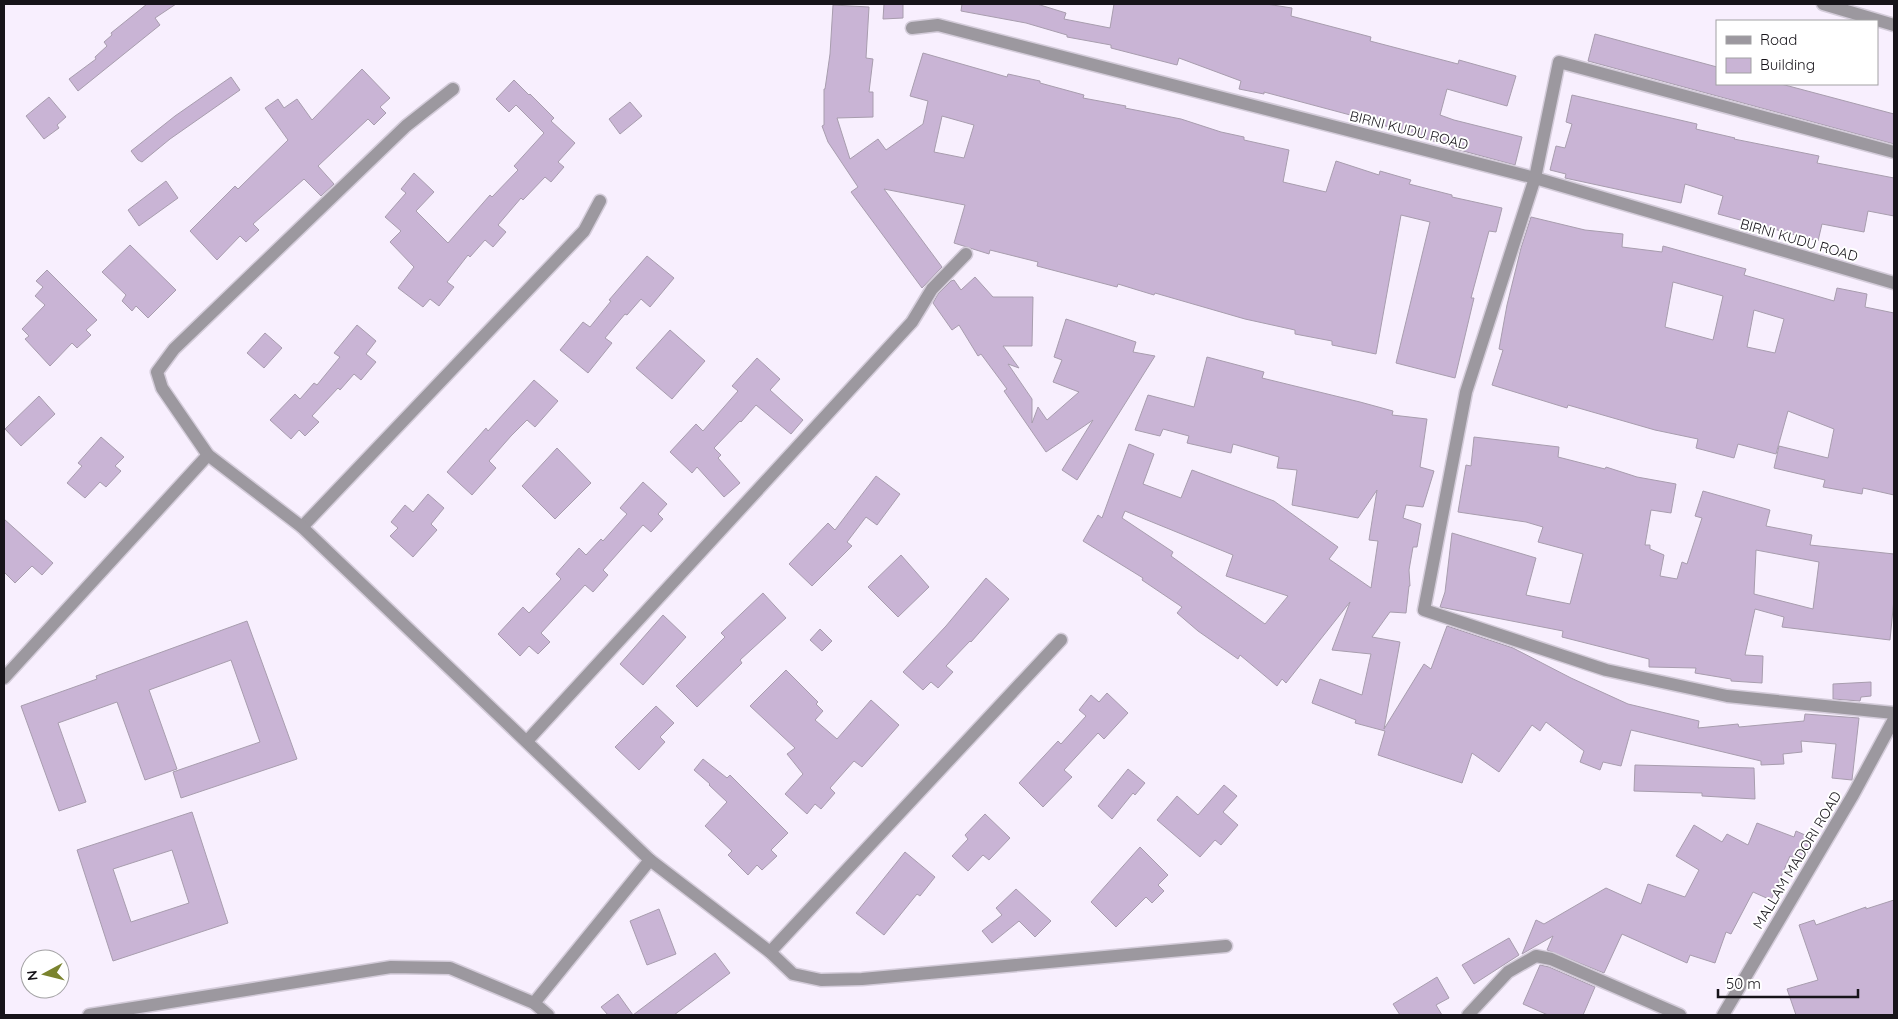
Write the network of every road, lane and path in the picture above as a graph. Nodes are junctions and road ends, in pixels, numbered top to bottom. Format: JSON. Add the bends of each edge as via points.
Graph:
{"nodes":[{"id":1,"x":1823,"y":4,"type":"edge"},
{"id":2,"x":1877,"y":20,"type":"edge"},
{"id":3,"x":1878,"y":20,"type":"edge"},
{"id":4,"x":1894,"y":25,"type":"edge"},
{"id":5,"x":912,"y":28,"type":"dead end"},
{"id":6,"x":453,"y":88,"type":"dead end"},
{"id":7,"x":1894,"y":152,"type":"edge"},
{"id":8,"x":1535,"y":178,"type":"junction"},
{"id":9,"x":600,"y":201,"type":"dead end"},
{"id":10,"x":966,"y":254,"type":"dead end"},
{"id":11,"x":1894,"y":283,"type":"edge"},
{"id":12,"x":208,"y":455,"type":"junction"},
{"id":13,"x":302,"y":527,"type":"junction"},
{"id":14,"x":1061,"y":640,"type":"dead end"},
{"id":15,"x":4,"y":678,"type":"edge"},
{"id":16,"x":1894,"y":713,"type":"edge"},
{"id":17,"x":1894,"y":718,"type":"edge"},
{"id":18,"x":527,"y":741,"type":"junction"},
{"id":19,"x":650,"y":860,"type":"junction"},
{"id":20,"x":1226,"y":946,"type":"dead end"},
{"id":21,"x":770,"y":952,"type":"junction"},
{"id":22,"x":534,"y":1003,"type":"junction"},
{"id":23,"x":89,"y":1015,"type":"edge"},
{"id":24,"x":548,"y":1015,"type":"edge"},
{"id":25,"x":1468,"y":1015,"type":"edge"},
{"id":26,"x":1680,"y":1015,"type":"edge"},
{"id":27,"x":1723,"y":1015,"type":"edge"}],
"edges":[{"from":1,"to":2,"type":"street"},
{"from":3,"to":4,"type":"street"},
{"from":5,"to":8,"type":"street","name":"BIRNI KUDU ROAD","via":[[938,25]]},
{"from":6,"to":12,"type":"street","via":[[406,126],[174,349],[157,372],[162,388]]},
{"from":7,"to":8,"type":"street","via":[[1559,62]]},
{"from":8,"to":11,"type":"street","name":"BIRNI KUDU ROAD"},
{"from":8,"to":16,"type":"street","via":[[1466,392],[1424,610],[1606,670],[1728,696]]},
{"from":9,"to":13,"type":"street","via":[[584,231]]},
{"from":10,"to":18,"type":"street","via":[[932,289],[906,329]]},
{"from":12,"to":13,"type":"street"},
{"from":12,"to":15,"type":"street"},
{"from":13,"to":18,"type":"street"},
{"from":14,"to":21,"type":"street"},
{"from":17,"to":27,"type":"street","name":"MALLAM MADORI ROAD","via":[[1853,795]]},
{"from":18,"to":19,"type":"street"},
{"from":19,"to":21,"type":"street"},
{"from":19,"to":22,"type":"street"},
{"from":20,"to":21,"type":"street","via":[[821,980],[794,974]]},
{"from":22,"to":23,"type":"street","via":[[450,968],[391,967]]},
{"from":22,"to":24,"type":"street"},
{"from":25,"to":26,"type":"street","via":[[1508,972],[1536,956],[1551,959]]}]}
